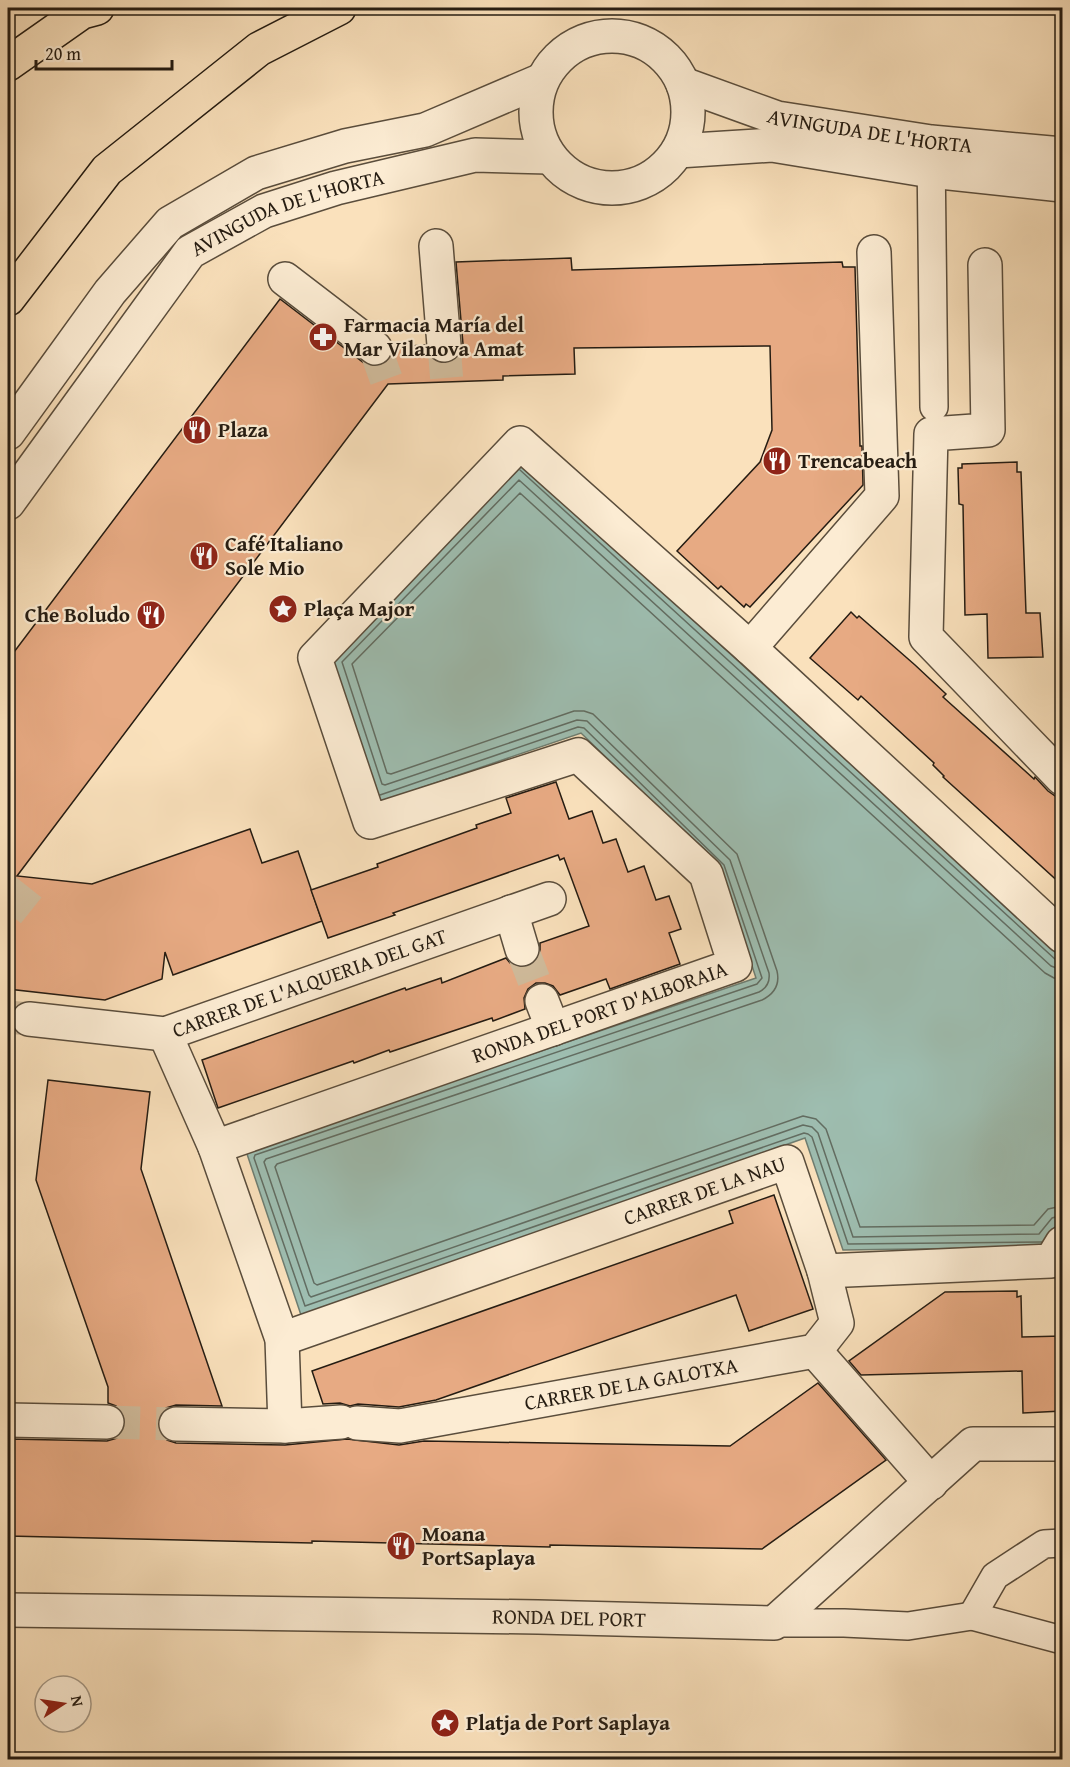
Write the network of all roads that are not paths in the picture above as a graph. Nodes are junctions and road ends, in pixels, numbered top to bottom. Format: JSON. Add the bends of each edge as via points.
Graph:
{"nodes":[{"id":1,"x":97,"y":8,"type":"edge"},
{"id":2,"x":339,"y":8,"type":"edge"},
{"id":3,"x":8,"y":64,"type":"edge"},
{"id":4,"x":542,"y":80,"type":"junction"},
{"id":5,"x":683,"y":84,"type":"junction"},
{"id":6,"x":678,"y":151,"type":"junction"},
{"id":7,"x":1062,"y":154,"type":"edge"},
{"id":8,"x":931,"y":156,"type":"junction"},
{"id":9,"x":549,"y":157,"type":"junction"},
{"id":10,"x":1062,"y":185,"type":"edge"},
{"id":11,"x":436,"y":246,"type":"dead end"},
{"id":12,"x":874,"y":252,"type":"dead end"},
{"id":13,"x":985,"y":265,"type":"dead end"},
{"id":14,"x":285,"y":279,"type":"dead end"},
{"id":15,"x":8,"y":299,"type":"edge"},
{"id":16,"x":444,"y":345,"type":"tunnel mouth"},
{"id":17,"x":375,"y":348,"type":"tunnel mouth"},
{"id":18,"x":933,"y":407,"type":"dead end"},
{"id":19,"x":8,"y":433,"type":"edge"},
{"id":20,"x":8,"y":503,"type":"edge"},
{"id":21,"x":750,"y":648,"type":"junction"},
{"id":22,"x":1062,"y":778,"type":"edge"},
{"id":23,"x":549,"y":899,"type":"dead end"},
{"id":24,"x":511,"y":912,"type":"junction"},
{"id":25,"x":1062,"y":936,"type":"edge"},
{"id":26,"x":522,"y":949,"type":"tunnel mouth"},
{"id":27,"x":29,"y":1019,"type":"tunnel mouth"},
{"id":28,"x":165,"y":1034,"type":"junction"},
{"id":29,"x":215,"y":1147,"type":"junction"},
{"id":30,"x":1059,"y":1262,"type":"edge"},
{"id":31,"x":824,"y":1271,"type":"junction"},
{"id":32,"x":282,"y":1339,"type":"junction"},
{"id":33,"x":815,"y":1351,"type":"junction"},
{"id":34,"x":8,"y":1420,"type":"edge"},
{"id":35,"x":106,"y":1422,"type":"tunnel mouth"},
{"id":36,"x":176,"y":1424,"type":"tunnel mouth"},
{"id":37,"x":285,"y":1426,"type":"junction"},
{"id":38,"x":1062,"y":1444,"type":"edge"},
{"id":39,"x":931,"y":1483,"type":"junction"},
{"id":40,"x":1062,"y":1543,"type":"edge"},
{"id":41,"x":8,"y":1610,"type":"edge"},
{"id":42,"x":972,"y":1616,"type":"junction"},
{"id":43,"x":774,"y":1623,"type":"junction"},
{"id":44,"x":1062,"y":1640,"type":"edge"}],
"edges":[{"from":1,"to":3,"type":"highway","via":[[81,12]]},
{"from":2,"to":15,"type":"highway","via":[[259,49],[107,170]]},
{"from":4,"to":5,"type":"street","via":[[557,59],[577,44],[601,36],[626,37],[650,46],[669,62]]},
{"from":4,"to":9,"type":"street","via":[[536,99],[536,119]]},
{"from":4,"to":19,"type":"street","name":"AVINGUDA DE L'HORTA","via":[[425,130],[345,146],[256,173],[170,223],[110,292]]},
{"from":5,"to":6,"type":"street","via":[[686,130]]},
{"from":5,"to":8,"type":"street","name":"AVINGUDA DE L'HORTA","via":[[777,118]]},
{"from":6,"to":8,"type":"street","name":"AVINGUDA DE L'HORTA","via":[[772,145]]},
{"from":6,"to":9,"type":"street","via":[[661,170],[640,183],[615,189],[590,186],[567,175]]},
{"from":7,"to":8,"type":"street","name":"AVINGUDA DE L'HORTA"},
{"from":8,"to":10,"type":"street","name":"AVINGUDA DE L'HORTA"},
{"from":8,"to":18,"type":"lane"},
{"from":9,"to":20,"type":"street","name":"AVINGUDA DE L'HORTA","via":[[475,155],[336,188],[264,211],[190,252]]},
{"from":11,"to":16,"type":"street"},
{"from":12,"to":21,"type":"street","via":[[882,496]]},
{"from":13,"to":22,"type":"street","via":[[988,430],[931,434],[926,637]]},
{"from":14,"to":17,"type":"street"},
{"from":21,"to":25,"type":"street","name":"RONDA DEL PORT D'ALBORAIA"},
{"from":21,"to":29,"type":"street","name":"RONDA DEL PORT D'ALBORAIA","via":[[520,443],[315,658],[370,822],[578,755],[705,874],[735,965],[548,1015]]},
{"from":23,"to":24,"type":"street","name":"CARRER DE L'ALQUERIA DEL GAT"},
{"from":24,"to":26,"type":"street"},
{"from":24,"to":28,"type":"street","name":"CARRER DE L'ALQUERIA DEL GAT"},
{"from":27,"to":28,"type":"street","name":"CARRER DE L'ALQUERIA DEL GAT"},
{"from":28,"to":29,"type":"street"},
{"from":29,"to":32,"type":"street"},
{"from":30,"to":31,"type":"street"},
{"from":31,"to":32,"type":"street","name":"CARRER DE LA NAU","via":[[787,1162]]},
{"from":31,"to":33,"type":"street","via":[[837,1323]]},
{"from":32,"to":37,"type":"street"},
{"from":33,"to":37,"type":"street","name":"CARRER DE LA GALOTXA","via":[[400,1426]]},
{"from":33,"to":39,"type":"street"},
{"from":34,"to":35,"type":"street"},
{"from":36,"to":37,"type":"street","name":"CARRER DE LA GALOTXA"},
{"from":38,"to":39,"type":"street","via":[[972,1444]]},
{"from":39,"to":43,"type":"street"},
{"from":40,"to":42,"type":"lane","via":[[1044,1544],[995,1576]]},
{"from":41,"to":43,"type":"street","name":"RONDA DEL PORT"},
{"from":42,"to":43,"type":"lane","via":[[908,1626]]},
{"from":42,"to":44,"type":"lane"}]}
